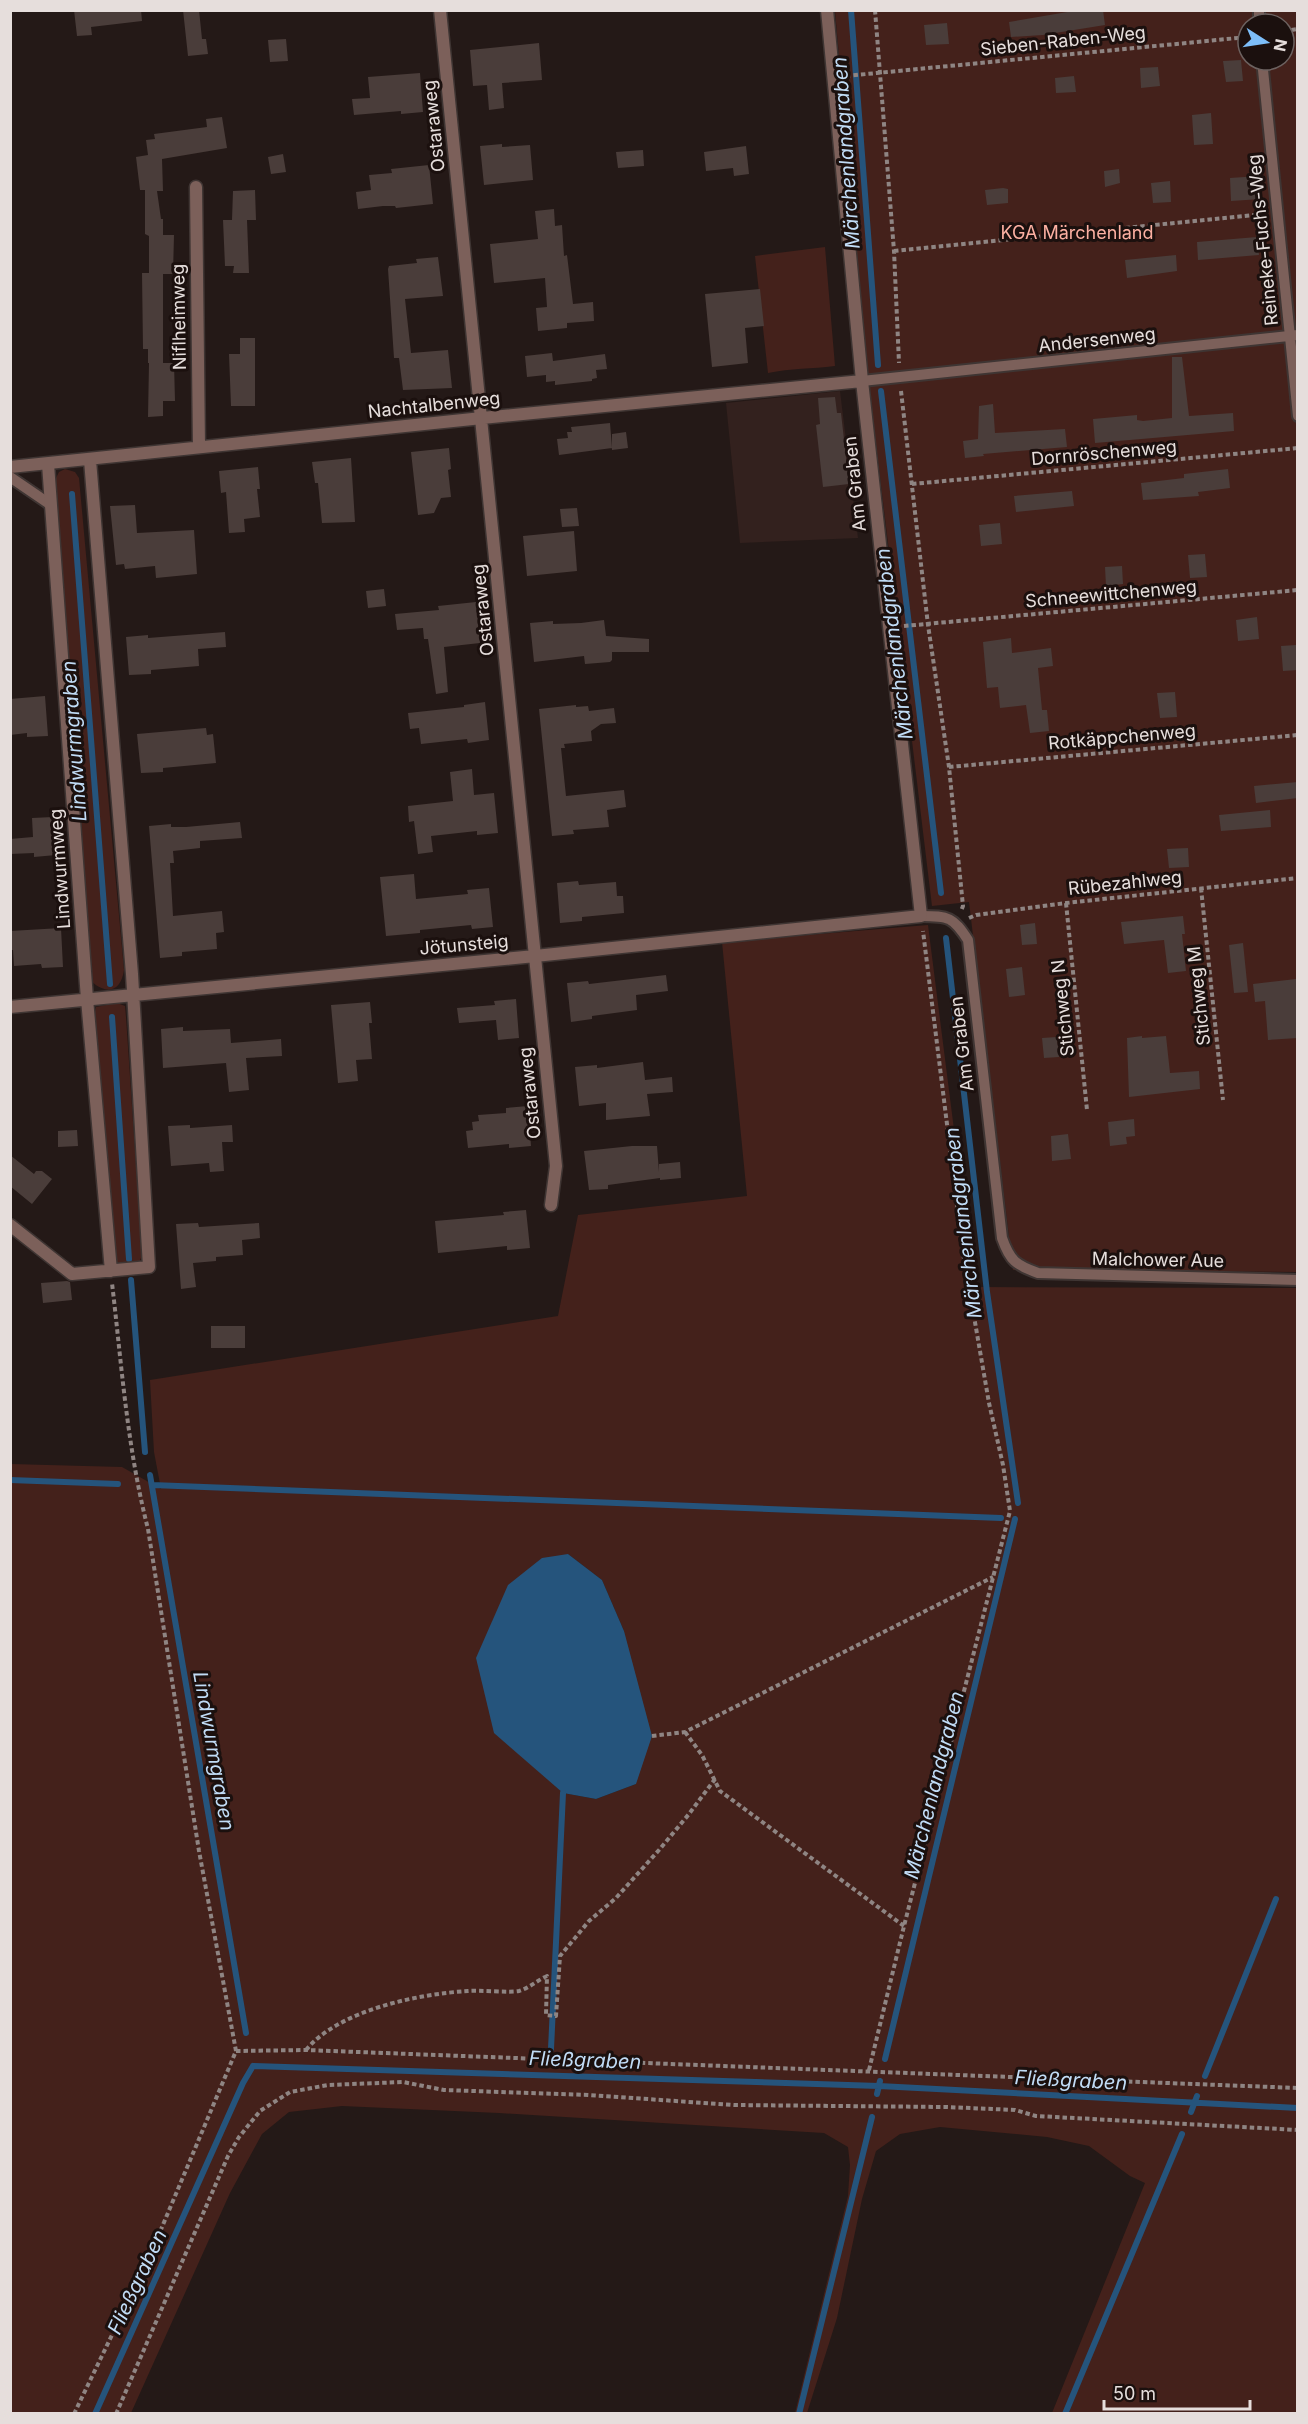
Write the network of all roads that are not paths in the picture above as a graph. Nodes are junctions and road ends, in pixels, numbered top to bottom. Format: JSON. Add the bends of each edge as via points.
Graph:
{"nodes":[{"id":1,"x":440,"y":10,"type":"edge"},
{"id":2,"x":827,"y":10,"type":"edge"},
{"id":3,"x":1263,"y":72,"type":"edge"},
{"id":4,"x":196,"y":187,"type":"dead end"},
{"id":5,"x":1294,"y":335,"type":"edge"},
{"id":6,"x":862,"y":381,"type":"junction"},
{"id":7,"x":1298,"y":416,"type":"edge"},
{"id":8,"x":482,"y":418,"type":"junction"},
{"id":9,"x":199,"y":447,"type":"junction"},
{"id":10,"x":90,"y":460,"type":"junction"},
{"id":11,"x":48,"y":464,"type":"junction"},
{"id":12,"x":10,"y":467,"type":"edge"},
{"id":13,"x":10,"y":477,"type":"edge"},
{"id":14,"x":51,"y":505,"type":"junction"},
{"id":15,"x":921,"y":915,"type":"junction"},
{"id":16,"x":535,"y":956,"type":"junction"},
{"id":17,"x":131,"y":995,"type":"junction"},
{"id":18,"x":87,"y":999,"type":"junction"},
{"id":19,"x":10,"y":1007,"type":"edge"},
{"id":20,"x":551,"y":1205,"type":"dead end"},
{"id":21,"x":10,"y":1225,"type":"edge"},
{"id":22,"x":1018,"y":1266,"type":"joint"},
{"id":23,"x":111,"y":1271,"type":"junction"},
{"id":24,"x":1298,"y":1280,"type":"edge"}],
"edges":[{"from":1,"to":8,"type":"street","name":"Ostaraweg"},
{"from":2,"to":6,"type":"street","name":"Am Graben"},
{"from":3,"to":5,"type":"lane","name":"Reineke-Fuchs-Weg","via":[[1276,212]]},
{"from":4,"to":9,"type":"street","name":"Niflheimweg"},
{"from":5,"to":6,"type":"lane","name":"Andersenweg"},
{"from":5,"to":7,"type":"lane","name":"Reineke-Fuchs-Weg"},
{"from":6,"to":8,"type":"street","name":"Nachtalbenweg"},
{"from":6,"to":15,"type":"street","name":"Am Graben"},
{"from":8,"to":9,"type":"street","name":"Nachtalbenweg"},
{"from":8,"to":16,"type":"street","name":"Ostaraweg"},
{"from":9,"to":10,"type":"street","name":"Nachtalbenweg"},
{"from":10,"to":11,"type":"street","name":"Nachtalbenweg"},
{"from":10,"to":17,"type":"street"},
{"from":11,"to":12,"type":"street","name":"Nachtalbenweg"},
{"from":11,"to":14,"type":"street","name":"Lindwurmweg"},
{"from":13,"to":14,"type":"lane"},
{"from":14,"to":18,"type":"street","name":"Lindwurmweg"},
{"from":15,"to":16,"type":"street","name":"Jötunsteig"},
{"from":15,"to":22,"type":"lane","name":"Am Graben","via":[[957,923],[968,940],[1002,1238]]},
{"from":16,"to":17,"type":"street","name":"Jötunsteig"},
{"from":16,"to":20,"type":"street","name":"Ostaraweg","via":[[556,1166]]},
{"from":17,"to":18,"type":"street","name":"Jötunsteig"},
{"from":17,"to":23,"type":"street","via":[[149,1267]]},
{"from":18,"to":19,"type":"street","name":"Jötunsteig"},
{"from":18,"to":23,"type":"street","name":"Lindwurmweg"},
{"from":21,"to":23,"type":"street","via":[[72,1274]]},
{"from":22,"to":24,"type":"lane","name":"Malchower Aue","via":[[1038,1273]]}]}
